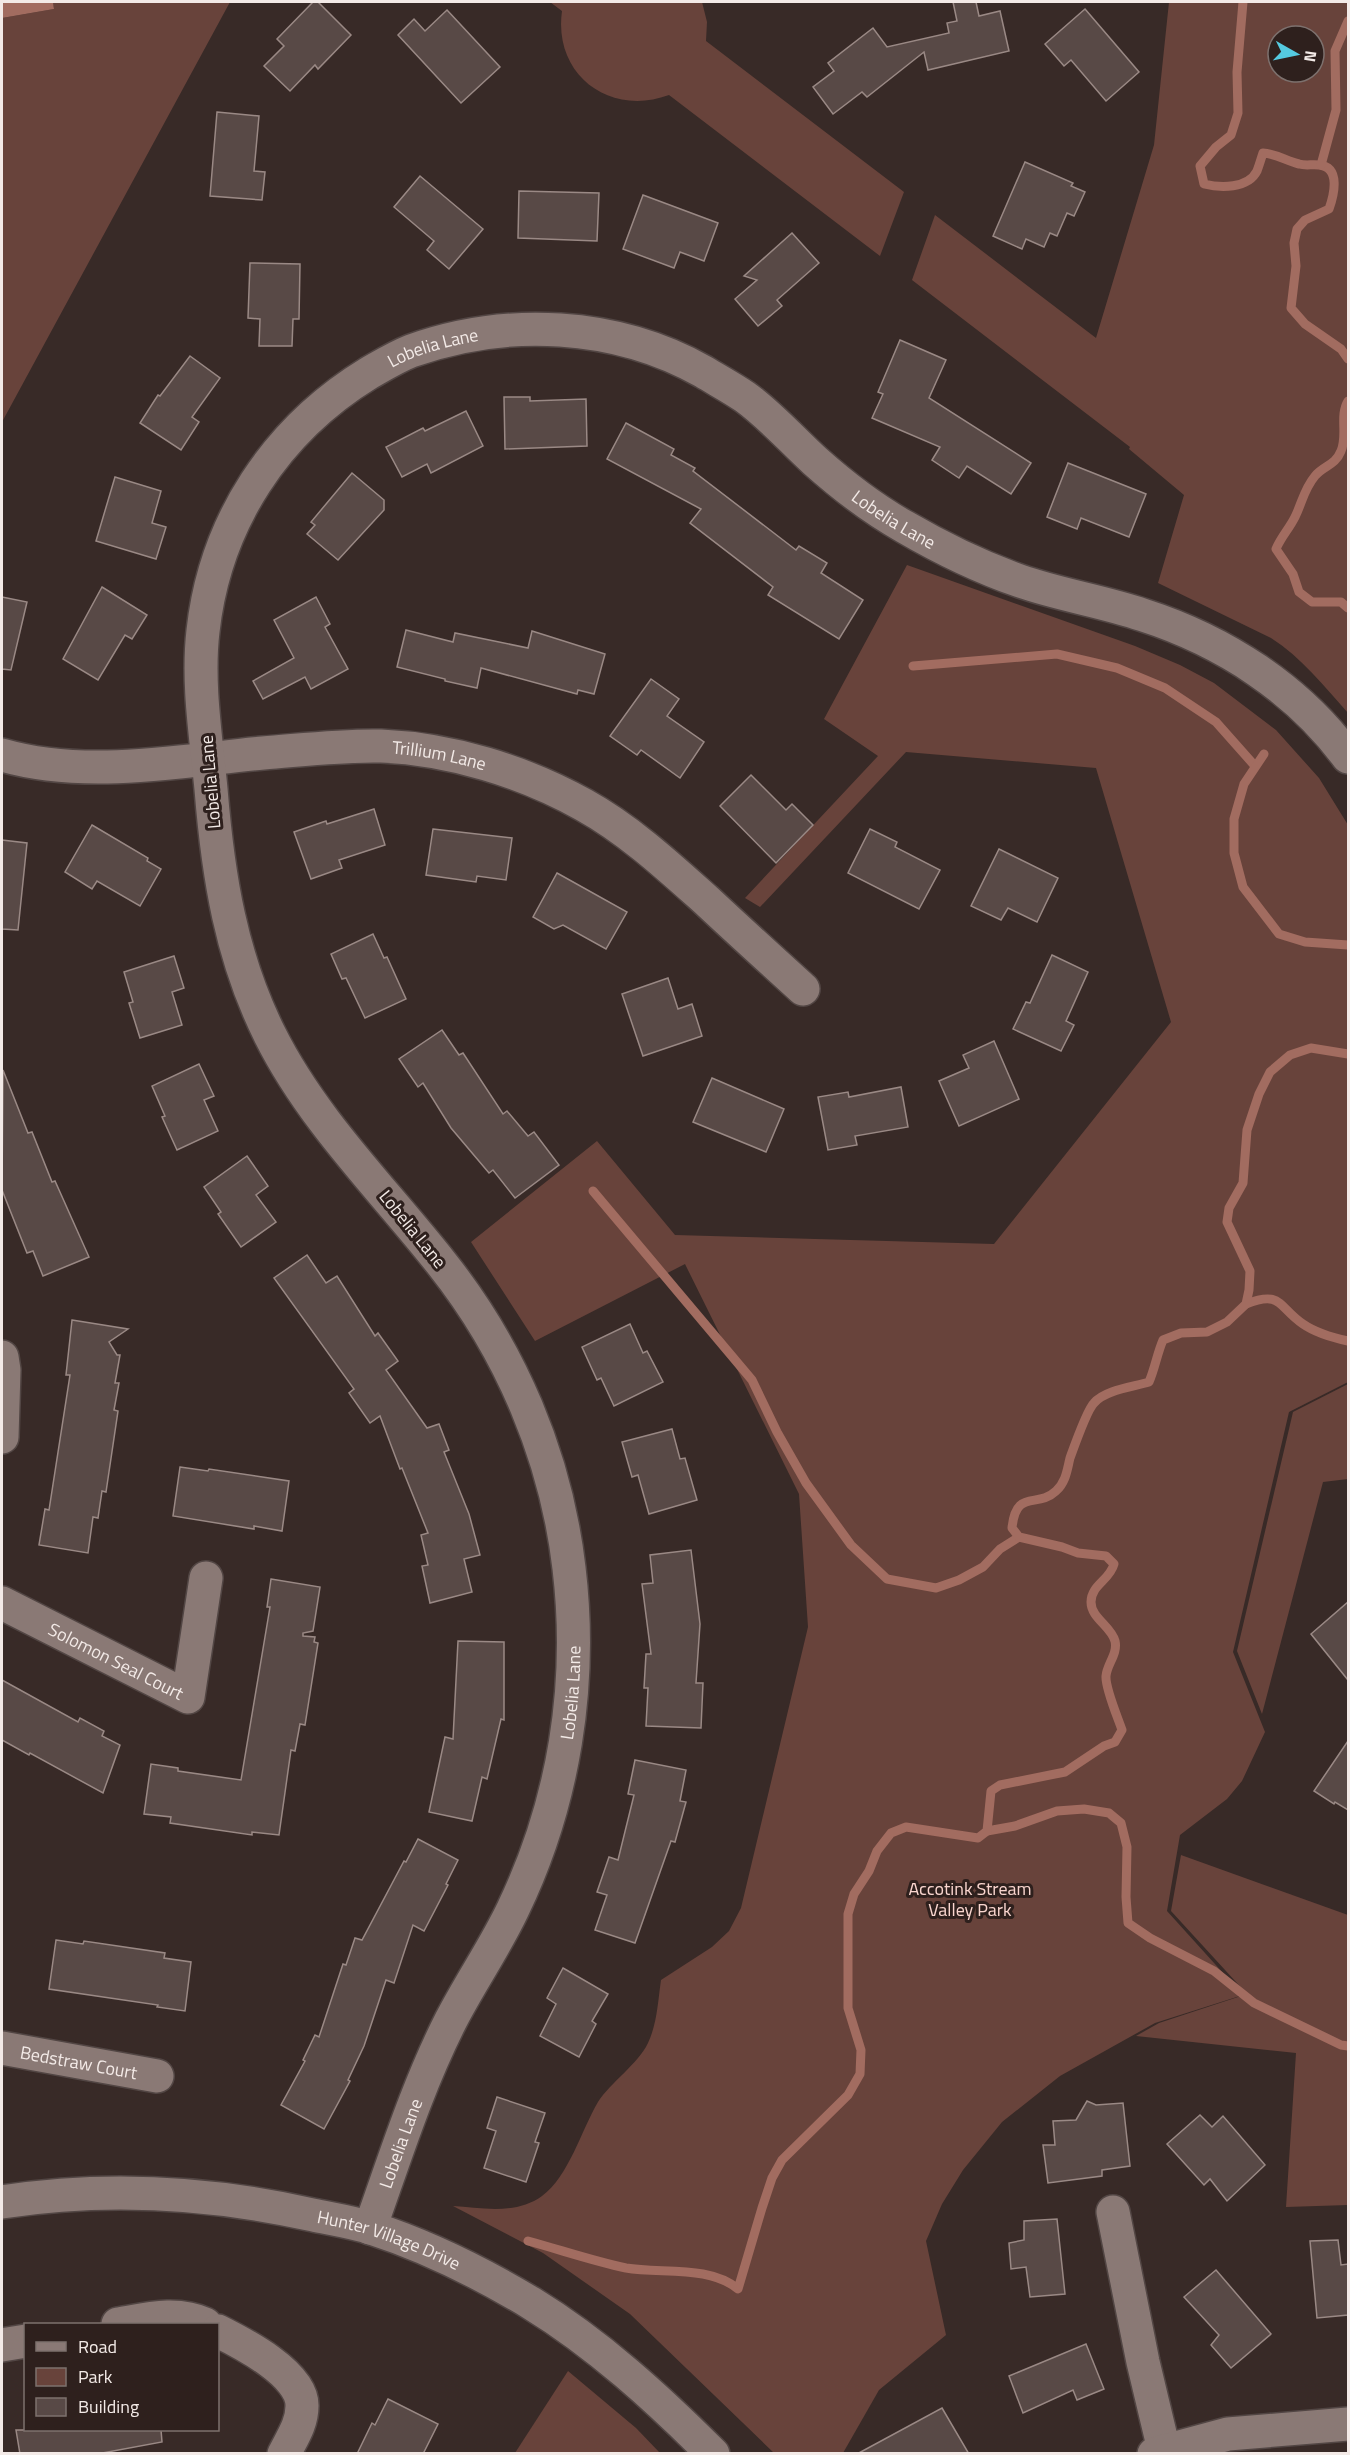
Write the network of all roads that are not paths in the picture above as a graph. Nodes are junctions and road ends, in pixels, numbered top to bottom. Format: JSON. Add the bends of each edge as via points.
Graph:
{"nodes":[{"id":1,"x":2,"y":756,"type":"edge"},
{"id":2,"x":1348,"y":757,"type":"edge"},
{"id":3,"x":208,"y":758,"type":"junction"},
{"id":4,"x":803,"y":989,"type":"dead end"},
{"id":5,"x":2,"y":1357,"type":"edge"},
{"id":6,"x":2,"y":1437,"type":"edge"},
{"id":7,"x":206,"y":1578,"type":"dead end"},
{"id":8,"x":2,"y":1603,"type":"edge"},
{"id":9,"x":2,"y":2048,"type":"edge"},
{"id":10,"x":157,"y":2076,"type":"dead end"},
{"id":11,"x":2,"y":2202,"type":"edge"},
{"id":12,"x":1113,"y":2212,"type":"dead end"},
{"id":13,"x":370,"y":2228,"type":"junction"},
{"id":14,"x":129,"y":2323,"type":"edge"},
{"id":15,"x":201,"y":2323,"type":"edge"},
{"id":16,"x":219,"y":2332,"type":"edge"},
{"id":17,"x":24,"y":2341,"type":"edge"},
{"id":18,"x":2,"y":2345,"type":"edge"},
{"id":19,"x":1348,"y":2424,"type":"edge"},
{"id":20,"x":1161,"y":2453,"type":"edge"},
{"id":21,"x":284,"y":2454,"type":"edge"},
{"id":22,"x":713,"y":2454,"type":"edge"}],
"edges":[{"from":1,"to":3,"type":"street","name":"Trillium Lane","via":[[73,766]]},
{"from":2,"to":3,"type":"street","name":"Lobelia Lane","via":[[1316,719],[1280,686],[1217,646],[1140,614],[1024,583],[931,542],[855,494],[744,396],[696,367],[611,336],[553,330],[474,333],[397,357],[343,389],[304,422],[272,458],[231,525],[212,580],[201,672]]},
{"from":3,"to":4,"type":"street","name":"Trillium Lane","via":[[382,746],[458,757],[529,779],[585,806],[636,840]]},
{"from":3,"to":13,"type":"street","name":"Lobelia Lane","via":[[224,902],[242,968],[266,1027],[314,1108],[447,1270],[486,1327],[521,1395],[545,1457],[569,1566],[573,1689],[553,1804],[534,1863],[510,1915],[417,2093]]},
{"from":5,"to":6,"type":"street"},
{"from":7,"to":8,"type":"street","name":"Solomon Seal Court","via":[[188,1697]]},
{"from":9,"to":10,"type":"street","name":"Bedstraw Court"},
{"from":11,"to":13,"type":"street","name":"Hunter Village Drive","via":[[128,2192],[218,2197]]},
{"from":12,"to":20,"type":"street"},
{"from":13,"to":22,"type":"street","name":"Hunter Village Drive","via":[[469,2268],[532,2304],[580,2336],[670,2411]]},
{"from":14,"to":15,"type":"street","via":[[166,2316]]},
{"from":16,"to":21,"type":"street","via":[[272,2361],[303,2402],[300,2422]]},
{"from":17,"to":18,"type":"street"},
{"from":19,"to":20,"type":"street","via":[[1228,2434]]}]}
